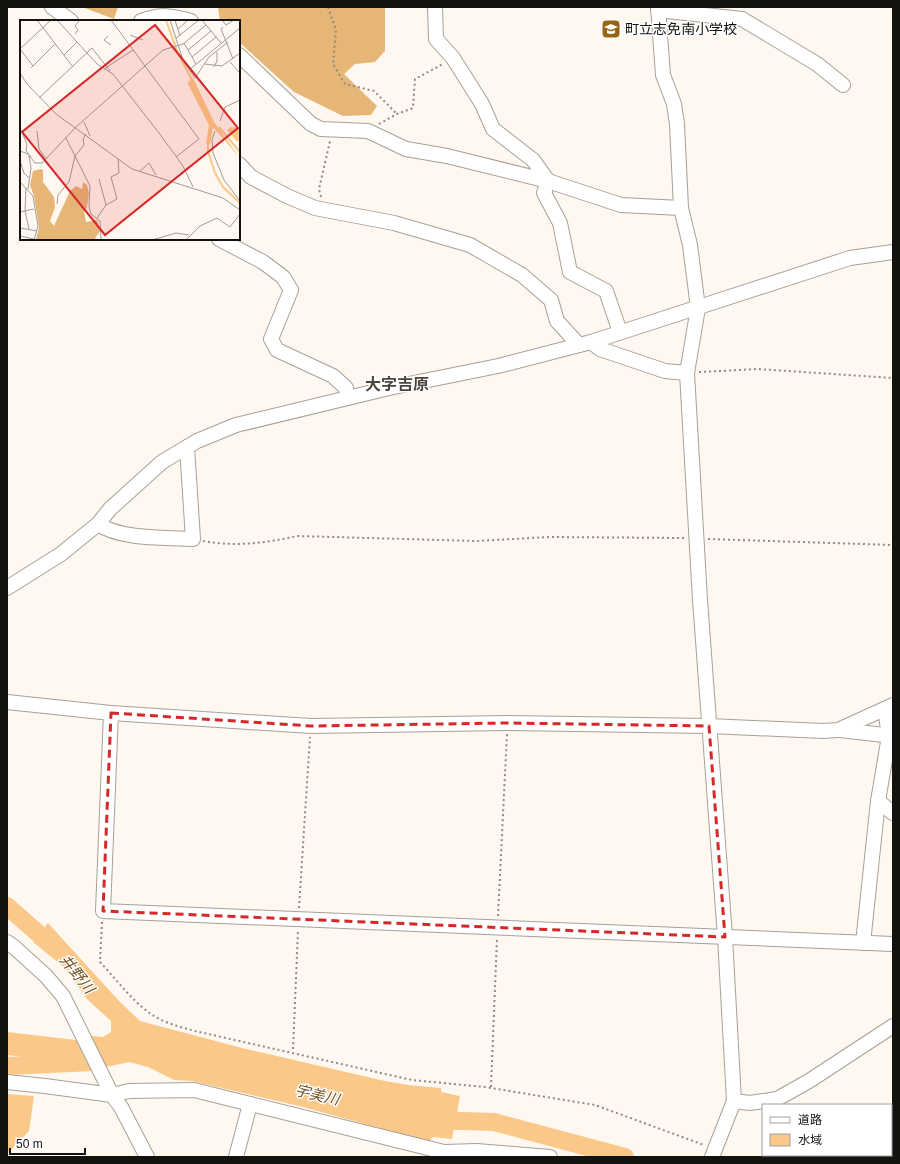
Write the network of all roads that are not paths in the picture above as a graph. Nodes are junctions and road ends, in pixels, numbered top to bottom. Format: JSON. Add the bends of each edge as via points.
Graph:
{"nodes":[{"id":1,"x":52,"y":7,"type":"edge"},
{"id":2,"x":435,"y":7,"type":"edge"},
{"id":3,"x":658,"y":8,"type":"edge"},
{"id":4,"x":70,"y":20,"type":"edge"},
{"id":5,"x":144,"y":20,"type":"edge"},
{"id":6,"x":188,"y":20,"type":"edge"},
{"id":7,"x":240,"y":56,"type":"edge"},
{"id":8,"x":842,"y":85,"type":"dead end"},
{"id":9,"x":240,"y":165,"type":"edge"},
{"id":10,"x":548,"y":181,"type":"junction"},
{"id":11,"x":681,"y":208,"type":"junction"},
{"id":12,"x":221,"y":240,"type":"edge"},
{"id":13,"x":893,"y":252,"type":"edge"},
{"id":14,"x":698,"y":308,"type":"junction"},
{"id":15,"x":620,"y":332,"type":"junction"},
{"id":16,"x":585,"y":344,"type":"junction"},
{"id":17,"x":687,"y":373,"type":"junction"},
{"id":18,"x":348,"y":398,"type":"junction"},
{"id":19,"x":187,"y":446,"type":"junction"},
{"id":20,"x":98,"y":524,"type":"junction"},
{"id":21,"x":7,"y":588,"type":"edge"},
{"id":22,"x":7,"y":702,"type":"edge"},
{"id":23,"x":889,"y":707,"type":"edge"},
{"id":24,"x":111,"y":713,"type":"junction"},
{"id":25,"x":708,"y":726,"type":"junction"},
{"id":26,"x":838,"y":730,"type":"junction"},
{"id":27,"x":891,"y":736,"type":"edge"},
{"id":28,"x":878,"y":801,"type":"junction"},
{"id":29,"x":893,"y":813,"type":"edge"},
{"id":30,"x":725,"y":938,"type":"junction"},
{"id":31,"x":7,"y":942,"type":"edge"},
{"id":32,"x":863,"y":943,"type":"junction"},
{"id":33,"x":893,"y":944,"type":"edge"},
{"id":34,"x":893,"y":1026,"type":"edge"},
{"id":35,"x":7,"y":1082,"type":"edge"},
{"id":36,"x":112,"y":1095,"type":"junction"},
{"id":37,"x":734,"y":1101,"type":"junction"},
{"id":38,"x":250,"y":1104,"type":"junction"},
{"id":39,"x":714,"y":1152,"type":"edge"},
{"id":40,"x":444,"y":1154,"type":"edge"},
{"id":41,"x":515,"y":1155,"type":"edge"},
{"id":42,"x":148,"y":1157,"type":"edge"},
{"id":43,"x":236,"y":1157,"type":"edge"},
{"id":44,"x":550,"y":1157,"type":"edge"}],
"edges":[{"from":1,"to":4,"type":"street"},
{"from":2,"to":10,"type":"street","via":[[436,39],[453,58],[482,104],[493,129],[527,155]]},
{"from":3,"to":8,"type":"street","via":[[742,19],[817,64]]},
{"from":3,"to":11,"type":"street","via":[[663,75],[674,104],[677,124]]},
{"from":5,"to":6,"type":"street","via":[[154,16],[172,15]]},
{"from":7,"to":10,"type":"street","via":[[311,124],[321,129],[368,131],[406,149]]},
{"from":9,"to":16,"type":"street","via":[[251,177],[315,208],[394,223],[470,245],[522,275],[551,300],[557,321]]},
{"from":10,"to":11,"type":"street","via":[[621,205]]},
{"from":10,"to":15,"type":"street","via":[[544,193],[560,223],[570,272],[606,291]]},
{"from":11,"to":14,"type":"street","via":[[690,245]]},
{"from":12,"to":18,"type":"street","via":[[263,262],[283,277],[291,290],[271,339],[277,350],[333,376],[346,388]]},
{"from":13,"to":14,"type":"street","via":[[850,258]]},
{"from":14,"to":15,"type":"street"},
{"from":14,"to":17,"type":"street"},
{"from":15,"to":16,"type":"street"},
{"from":16,"to":17,"type":"street","via":[[665,371]]},
{"from":16,"to":18,"type":"street","via":[[498,366]]},
{"from":17,"to":25,"type":"street"},
{"from":18,"to":19,"type":"street","via":[[236,425]]},
{"from":19,"to":20,"type":"street","via":[[162,462],[110,509]]},
{"from":19,"to":20,"type":"street","via":[[193,539],[124,534]]},
{"from":20,"to":21,"type":"street","via":[[61,554]]},
{"from":22,"to":24,"type":"street"},
{"from":23,"to":26,"type":"street"},
{"from":23,"to":27,"type":"street"},
{"from":24,"to":25,"type":"street","via":[[311,726],[507,723]]},
{"from":24,"to":30,"type":"street","via":[[103,911]]},
{"from":25,"to":26,"type":"street"},
{"from":25,"to":30,"type":"street"},
{"from":26,"to":27,"type":"street"},
{"from":27,"to":28,"type":"street"},
{"from":28,"to":29,"type":"street"},
{"from":28,"to":32,"type":"street"},
{"from":30,"to":32,"type":"street"},
{"from":30,"to":37,"type":"street"},
{"from":31,"to":36,"type":"street","via":[[46,976],[63,996]]},
{"from":32,"to":33,"type":"street"},
{"from":34,"to":37,"type":"street","via":[[777,1099],[750,1103]]},
{"from":35,"to":36,"type":"street"},
{"from":36,"to":38,"type":"street","via":[[129,1091],[194,1090]]},
{"from":36,"to":42,"type":"street"},
{"from":37,"to":39,"type":"street"},
{"from":38,"to":40,"type":"street"},
{"from":38,"to":43,"type":"street"},
{"from":40,"to":41,"type":"street","via":[[477,1151]]},
{"from":41,"to":44,"type":"street"}]}
